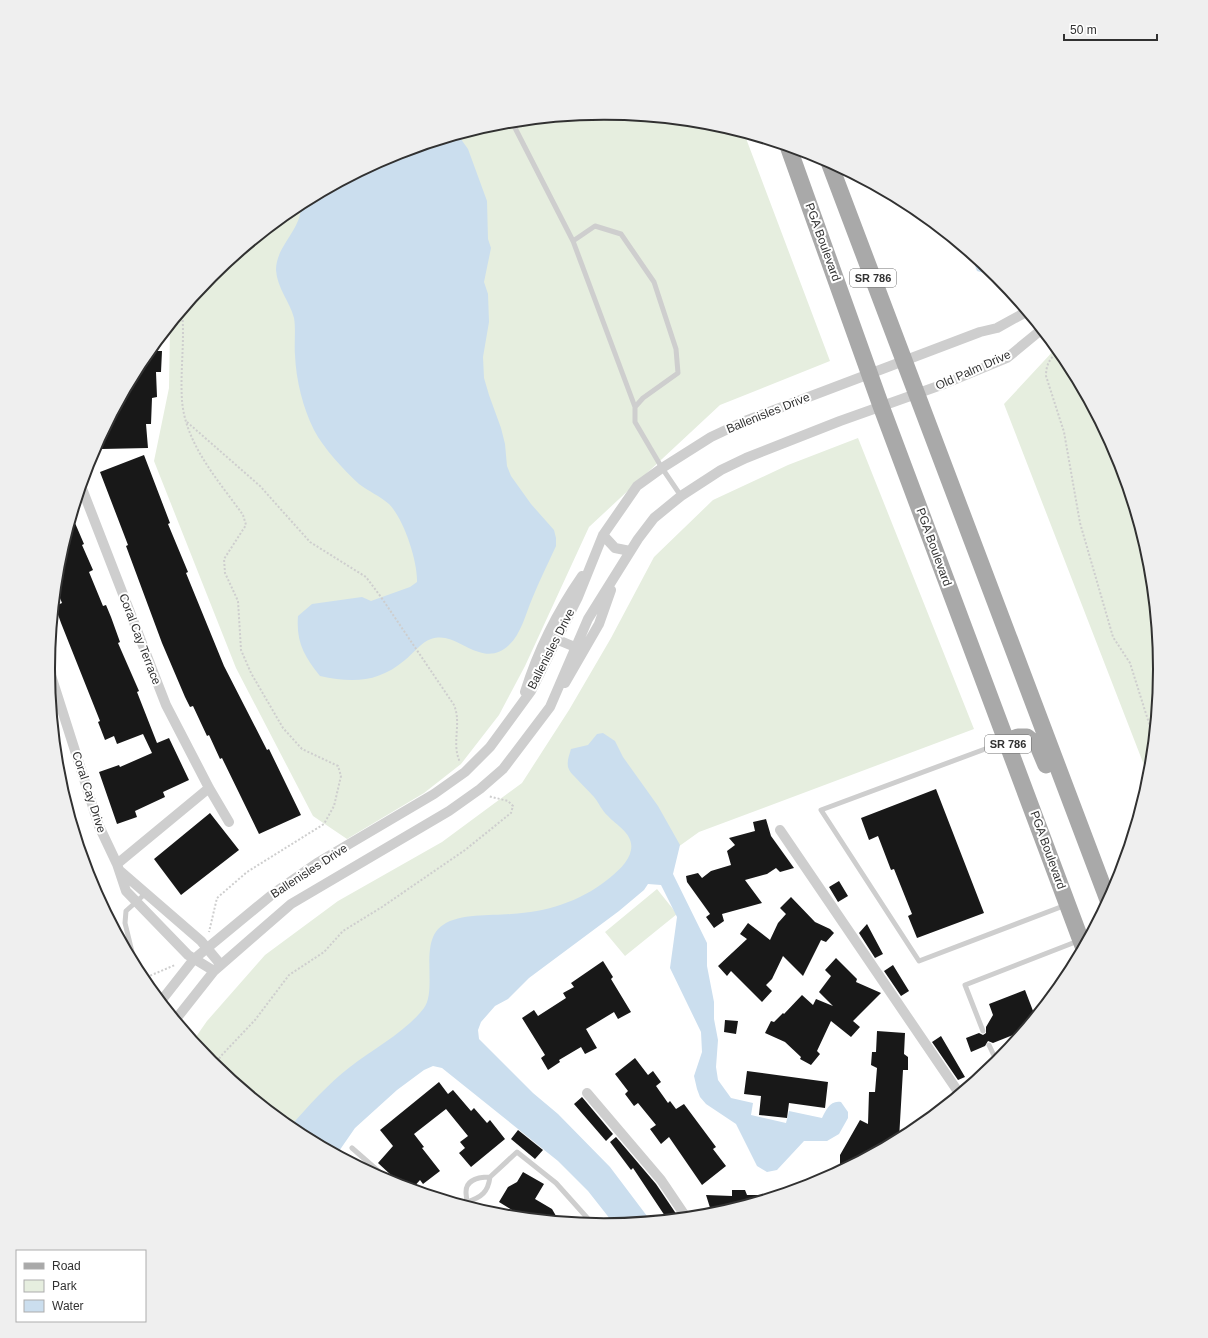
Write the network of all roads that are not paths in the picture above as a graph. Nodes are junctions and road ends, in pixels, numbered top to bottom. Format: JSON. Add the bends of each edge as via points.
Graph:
{"nodes":[{"id":1,"x":515,"y":128,"type":"edge"},
{"id":2,"x":791,"y":153,"type":"edge"},
{"id":3,"x":832,"y":170,"type":"edge"},
{"id":4,"x":573,"y":242,"type":"junction"},
{"id":5,"x":1023,"y":314,"type":"edge"},
{"id":6,"x":1038,"y":333,"type":"edge"},
{"id":7,"x":904,"y":361,"type":"junction"},
{"id":8,"x":870,"y":374,"type":"junction"},
{"id":9,"x":916,"y":394,"type":"junction"},
{"id":10,"x":898,"y":400,"type":"joint"},
{"id":11,"x":881,"y":406,"type":"junction"},
{"id":12,"x":635,"y":407,"type":"junction"},
{"id":13,"x":662,"y":468,"type":"junction"},
{"id":14,"x":84,"y":493,"type":"edge"},
{"id":15,"x":682,"y":496,"type":"junction"},
{"id":16,"x":603,"y":535,"type":"junction"},
{"id":17,"x":630,"y":551,"type":"junction"},
{"id":18,"x":594,"y":557,"type":"junction"},
{"id":19,"x":620,"y":568,"type":"junction"},
{"id":20,"x":558,"y":640,"type":"junction"},
{"id":21,"x":575,"y":647,"type":"junction"},
{"id":22,"x":56,"y":690,"type":"edge"},
{"id":23,"x":522,"y":702,"type":"junction"},
{"id":24,"x":550,"y":707,"type":"junction"},
{"id":25,"x":1007,"y":741,"type":"junction"},
{"id":26,"x":209,"y":788,"type":"junction"},
{"id":27,"x":229,"y":822,"type":"dead end"},
{"id":28,"x":780,"y":830,"type":"dead end"},
{"id":29,"x":1088,"y":847,"type":"junction"},
{"id":30,"x":118,"y":867,"type":"junction"},
{"id":31,"x":146,"y":892,"type":"junction"},
{"id":32,"x":1105,"y":892,"type":"edge"},
{"id":33,"x":137,"y":901,"type":"junction"},
{"id":34,"x":1068,"y":904,"type":"junction"},
{"id":35,"x":1081,"y":940,"type":"edge"},
{"id":36,"x":1079,"y":944,"type":"edge"},
{"id":37,"x":130,"y":945,"type":"edge"},
{"id":38,"x":204,"y":945,"type":"junction"},
{"id":39,"x":191,"y":957,"type":"junction"},
{"id":40,"x":217,"y":968,"type":"junction"},
{"id":41,"x":163,"y":996,"type":"edge"},
{"id":42,"x":179,"y":1016,"type":"edge"},
{"id":43,"x":983,"y":1031,"type":"dead end"},
{"id":44,"x":989,"y":1045,"type":"dead end"},
{"id":45,"x":994,"y":1055,"type":"edge"},
{"id":46,"x":957,"y":1090,"type":"edge"},
{"id":47,"x":587,"y":1093,"type":"dead end"},
{"id":48,"x":352,"y":1148,"type":"dead end"},
{"id":49,"x":373,"y":1167,"type":"edge"},
{"id":50,"x":490,"y":1176,"type":"junction"},
{"id":51,"x":466,"y":1200,"type":"edge"},
{"id":52,"x":470,"y":1201,"type":"edge"},
{"id":53,"x":683,"y":1212,"type":"edge"},
{"id":54,"x":587,"y":1218,"type":"edge"}],
"edges":[{"from":1,"to":4,"type":"lane"},
{"from":2,"to":8,"type":"main road","name":"PGA Boulevard","number":"SR 786"},
{"from":3,"to":7,"type":"main road","number":"SR 786"},
{"from":4,"to":12,"type":"lane"},
{"from":4,"to":12,"type":"lane","via":[[595,226],[621,234],[654,282],[676,349],[678,373],[643,398]]},
{"from":5,"to":7,"type":"street","via":[[997,328]]},
{"from":6,"to":9,"type":"street","name":"Old Palm Drive","via":[[1007,358]]},
{"from":7,"to":8,"type":"street","name":"Ballenisles Drive"},
{"from":7,"to":9,"type":"main road","number":"SR 786"},
{"from":8,"to":11,"type":"main road","name":"PGA Boulevard","number":"SR 786"},
{"from":8,"to":13,"type":"street","name":"Ballenisles Drive","via":[[745,421],[711,437]]},
{"from":9,"to":10,"type":"street","name":"Old Palm Drive"},
{"from":9,"to":29,"type":"main road","number":"SR 786"},
{"from":10,"to":11,"type":"street","name":"Ballenisles Drive"},
{"from":11,"to":15,"type":"street","name":"Ballenisles Drive","via":[[746,458],[721,470]]},
{"from":11,"to":25,"type":"main road","name":"PGA Boulevard","number":"SR 786"},
{"from":12,"to":13,"type":"lane","via":[[634,422]]},
{"from":13,"to":15,"type":"lane"},
{"from":13,"to":16,"type":"street","name":"Ballenisles Drive","via":[[637,486]]},
{"from":14,"to":26,"type":"street","name":"Coral Cay Terrace","via":[[166,705]]},
{"from":15,"to":17,"type":"street","name":"Ballenisles Drive","via":[[654,518]]},
{"from":16,"to":17,"type":"street","via":[[615,548]]},
{"from":16,"to":18,"type":"street","name":"Ballenisles Drive"},
{"from":17,"to":19,"type":"street","name":"Ballenisles Drive"},
{"from":18,"to":20,"type":"street","name":"Ballenisles Drive"},
{"from":18,"to":23,"type":"street","via":[[562,606],[534,662]]},
{"from":19,"to":21,"type":"street","name":"Ballenisles Drive","via":[[588,619]]},
{"from":19,"to":24,"type":"street","via":[[599,624]]},
{"from":20,"to":21,"type":"street"},
{"from":20,"to":23,"type":"street","name":"Ballenisles Drive","via":[[531,691]]},
{"from":21,"to":24,"type":"street","name":"Ballenisles Drive"},
{"from":22,"to":30,"type":"street","name":"Coral Cay Drive","via":[[99,826]]},
{"from":23,"to":38,"type":"street","name":"Ballenisles Drive","via":[[490,747],[465,772],[434,794],[311,867]]},
{"from":24,"to":40,"type":"street","name":"Ballenisles Drive","via":[[503,769],[480,789],[449,811],[291,904]]},
{"from":25,"to":29,"type":"main road","via":[[1027,737],[1038,746],[1054,784]]},
{"from":25,"to":34,"type":"main road","name":"PGA Boulevard","number":"SR 786"},
{"from":25,"to":34,"type":"lane","via":[[821,810],[918,961]]},
{"from":26,"to":27,"type":"street","name":"Coral Cay Terrace"},
{"from":26,"to":30,"type":"street"},
{"from":28,"to":46,"type":"street"},
{"from":29,"to":32,"type":"main road","number":"SR 786"},
{"from":30,"to":31,"type":"street","name":"Coral Cay Drive"},
{"from":30,"to":33,"type":"street","name":"Coral Cay Drive","via":[[126,891]]},
{"from":31,"to":33,"type":"lane"},
{"from":31,"to":38,"type":"street","name":"Coral Cay Drive"},
{"from":33,"to":37,"type":"lane","via":[[126,911],[125,923]]},
{"from":33,"to":39,"type":"street","name":"Coral Cay Drive"},
{"from":34,"to":35,"type":"main road","name":"PGA Boulevard","number":"SR 786"},
{"from":36,"to":43,"type":"lane","via":[[965,985]]},
{"from":38,"to":39,"type":"street","name":"Ballenisles Drive"},
{"from":38,"to":40,"type":"street","name":"Coral Cay Drive"},
{"from":39,"to":40,"type":"street","name":"Coral Cay Drive"},
{"from":39,"to":41,"type":"street","name":"Ballenisles Drive"},
{"from":40,"to":42,"type":"street","name":"Ballenisles Drive"},
{"from":44,"to":45,"type":"lane"},
{"from":47,"to":53,"type":"street","via":[[661,1180]]},
{"from":48,"to":49,"type":"lane"},
{"from":50,"to":51,"type":"lane","via":[[476,1178],[470,1182],[466,1187]]},
{"from":50,"to":52,"type":"lane","via":[[488,1189]]},
{"from":50,"to":54,"type":"lane","via":[[517,1152],[556,1183]]}]}
